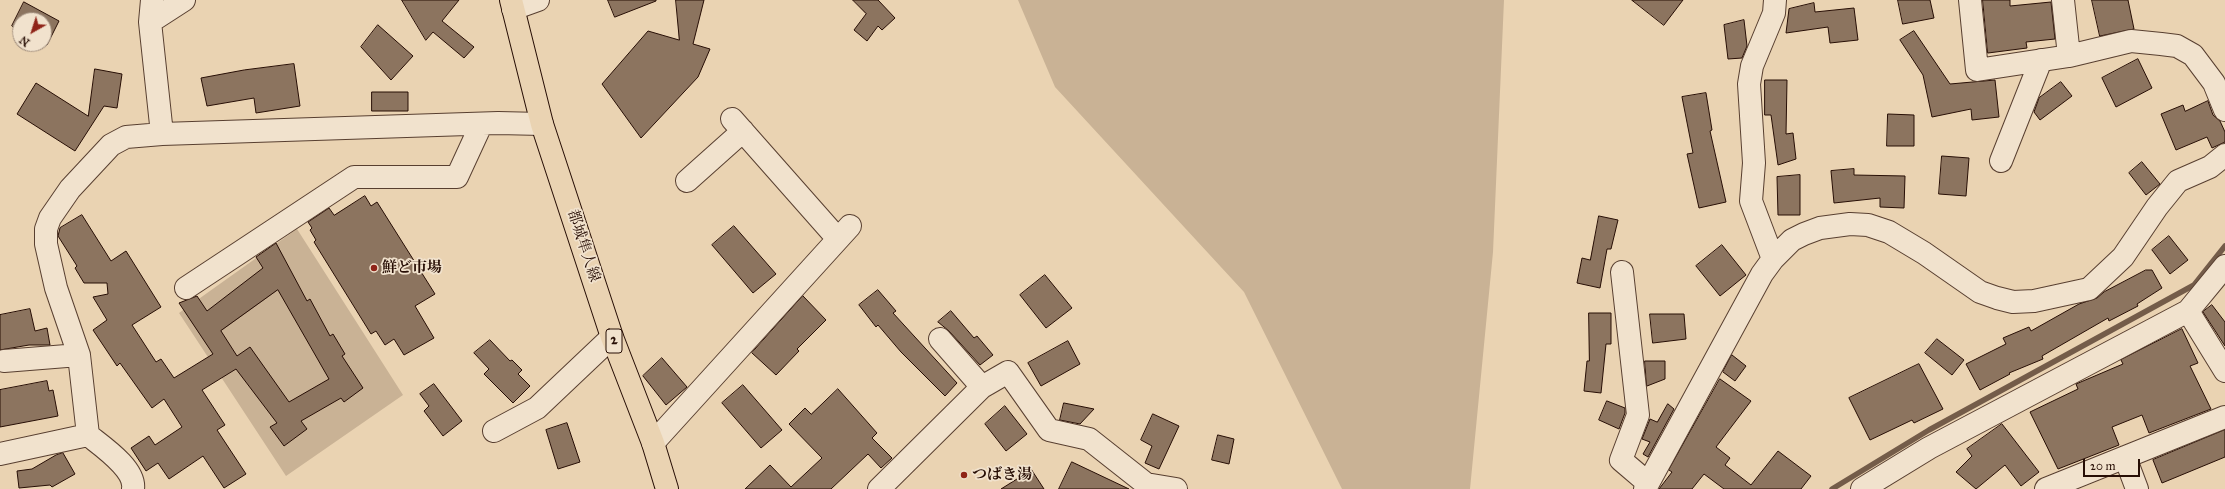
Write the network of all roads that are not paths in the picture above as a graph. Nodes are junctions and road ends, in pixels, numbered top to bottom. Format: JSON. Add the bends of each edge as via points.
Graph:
{"nodes":[{"id":1,"x":152,"y":0,"type":"edge"},
{"id":2,"x":184,"y":0,"type":"edge"},
{"id":3,"x":538,"y":0,"type":"edge"},
{"id":4,"x":1775,"y":0,"type":"edge"},
{"id":5,"x":1970,"y":0,"type":"edge"},
{"id":6,"x":2063,"y":0,"type":"edge"},
{"id":7,"x":512,"y":4,"type":"edge"},
{"id":8,"x":150,"y":22,"type":"junction"},
{"id":9,"x":2069,"y":56,"type":"junction"},
{"id":10,"x":2042,"y":60,"type":"junction"},
{"id":11,"x":2225,"y":110,"type":"edge"},
{"id":12,"x":542,"y":124,"type":"junction"},
{"id":13,"x":481,"y":125,"type":"junction"},
{"id":14,"x":162,"y":134,"type":"junction"},
{"id":15,"x":2225,"y":155,"type":"edge"},
{"id":16,"x":2001,"y":161,"type":"dead end"},
{"id":17,"x":687,"y":181,"type":"dead end"},
{"id":18,"x":1773,"y":259,"type":"junction"},
{"id":19,"x":2225,"y":266,"type":"edge"},
{"id":20,"x":1622,"y":272,"type":"dead end"},
{"id":21,"x":186,"y":288,"type":"dead end"},
{"id":22,"x":2188,"y":312,"type":"junction"},
{"id":23,"x":612,"y":337,"type":"junction"},
{"id":24,"x":940,"y":339,"type":"dead end"},
{"id":25,"x":79,"y":355,"type":"junction"},
{"id":26,"x":4,"y":361,"type":"dead end"},
{"id":27,"x":2225,"y":371,"type":"edge"},
{"id":28,"x":982,"y":387,"type":"junction"},
{"id":29,"x":2225,"y":417,"type":"edge"},
{"id":30,"x":494,"y":431,"type":"dead end"},
{"id":31,"x":88,"y":435,"type":"junction"},
{"id":32,"x":653,"y":443,"type":"junction"},
{"id":33,"x":0,"y":454,"type":"edge"},
{"id":34,"x":2125,"y":457,"type":"junction"},
{"id":35,"x":1145,"y":486,"type":"edge"},
{"id":36,"x":1646,"y":486,"type":"edge"},
{"id":37,"x":133,"y":489,"type":"edge"},
{"id":38,"x":667,"y":489,"type":"edge"},
{"id":39,"x":879,"y":489,"type":"edge"},
{"id":40,"x":1176,"y":489,"type":"edge"},
{"id":41,"x":1862,"y":489,"type":"edge"},
{"id":42,"x":2046,"y":489,"type":"edge"},
{"id":43,"x":2137,"y":489,"type":"edge"}],
"edges":[{"from":1,"to":8,"type":"street"},
{"from":2,"to":8,"type":"street"},
{"from":3,"to":7,"type":"street"},
{"from":4,"to":18,"type":"street","via":[[1774,13],[1752,66],[1749,84],[1754,163],[1751,201]]},
{"from":5,"to":10,"type":"street","via":[[1977,70]]},
{"from":6,"to":9,"type":"street"},
{"from":7,"to":12,"type":"main road","name":"都城隼人線","number":"2"},
{"from":8,"to":14,"type":"street"},
{"from":9,"to":10,"type":"street"},
{"from":9,"to":11,"type":"street","via":[[2131,41],[2177,46],[2193,55],[2214,83]]},
{"from":10,"to":16,"type":"street"},
{"from":12,"to":13,"type":"street"},
{"from":12,"to":23,"type":"main road","name":"都城隼人線","number":"2"},
{"from":13,"to":14,"type":"street"},
{"from":13,"to":21,"type":"street","via":[[457,177],[354,177]]},
{"from":14,"to":25,"type":"street","via":[[126,138],[111,145],[70,189],[47,224],[46,244],[56,288]]},
{"from":15,"to":18,"type":"street","via":[[2210,167],[2178,182],[2157,207],[2123,257],[2089,289],[2034,301],[2013,302],[1997,298],[1980,292],[1924,252],[1889,232],[1868,225],[1850,224],[1820,228],[1792,240]]},
{"from":17,"to":32,"type":"street","via":[[738,125],[844,233]]},
{"from":18,"to":36,"type":"street","via":[[1762,274]]},
{"from":19,"to":22,"type":"street"},
{"from":20,"to":36,"type":"street","via":[[1638,415],[1621,460]]},
{"from":22,"to":27,"type":"street"},
{"from":22,"to":41,"type":"street","via":[[1929,448]]},
{"from":23,"to":30,"type":"street","via":[[537,408]]},
{"from":23,"to":32,"type":"main road","name":"都城隼人線","number":"2"},
{"from":24,"to":28,"type":"street"},
{"from":25,"to":26,"type":"street"},
{"from":25,"to":31,"type":"street"},
{"from":28,"to":35,"type":"street","via":[[1008,372],[1049,430],[1089,439]]},
{"from":28,"to":39,"type":"street"},
{"from":29,"to":34,"type":"street"},
{"from":31,"to":33,"type":"street"},
{"from":31,"to":37,"type":"street","via":[[132,475]]},
{"from":32,"to":38,"type":"main road","name":"都城隼人線","number":"2"},
{"from":34,"to":42,"type":"street"},
{"from":34,"to":43,"type":"street"},
{"from":35,"to":40,"type":"street"}]}
